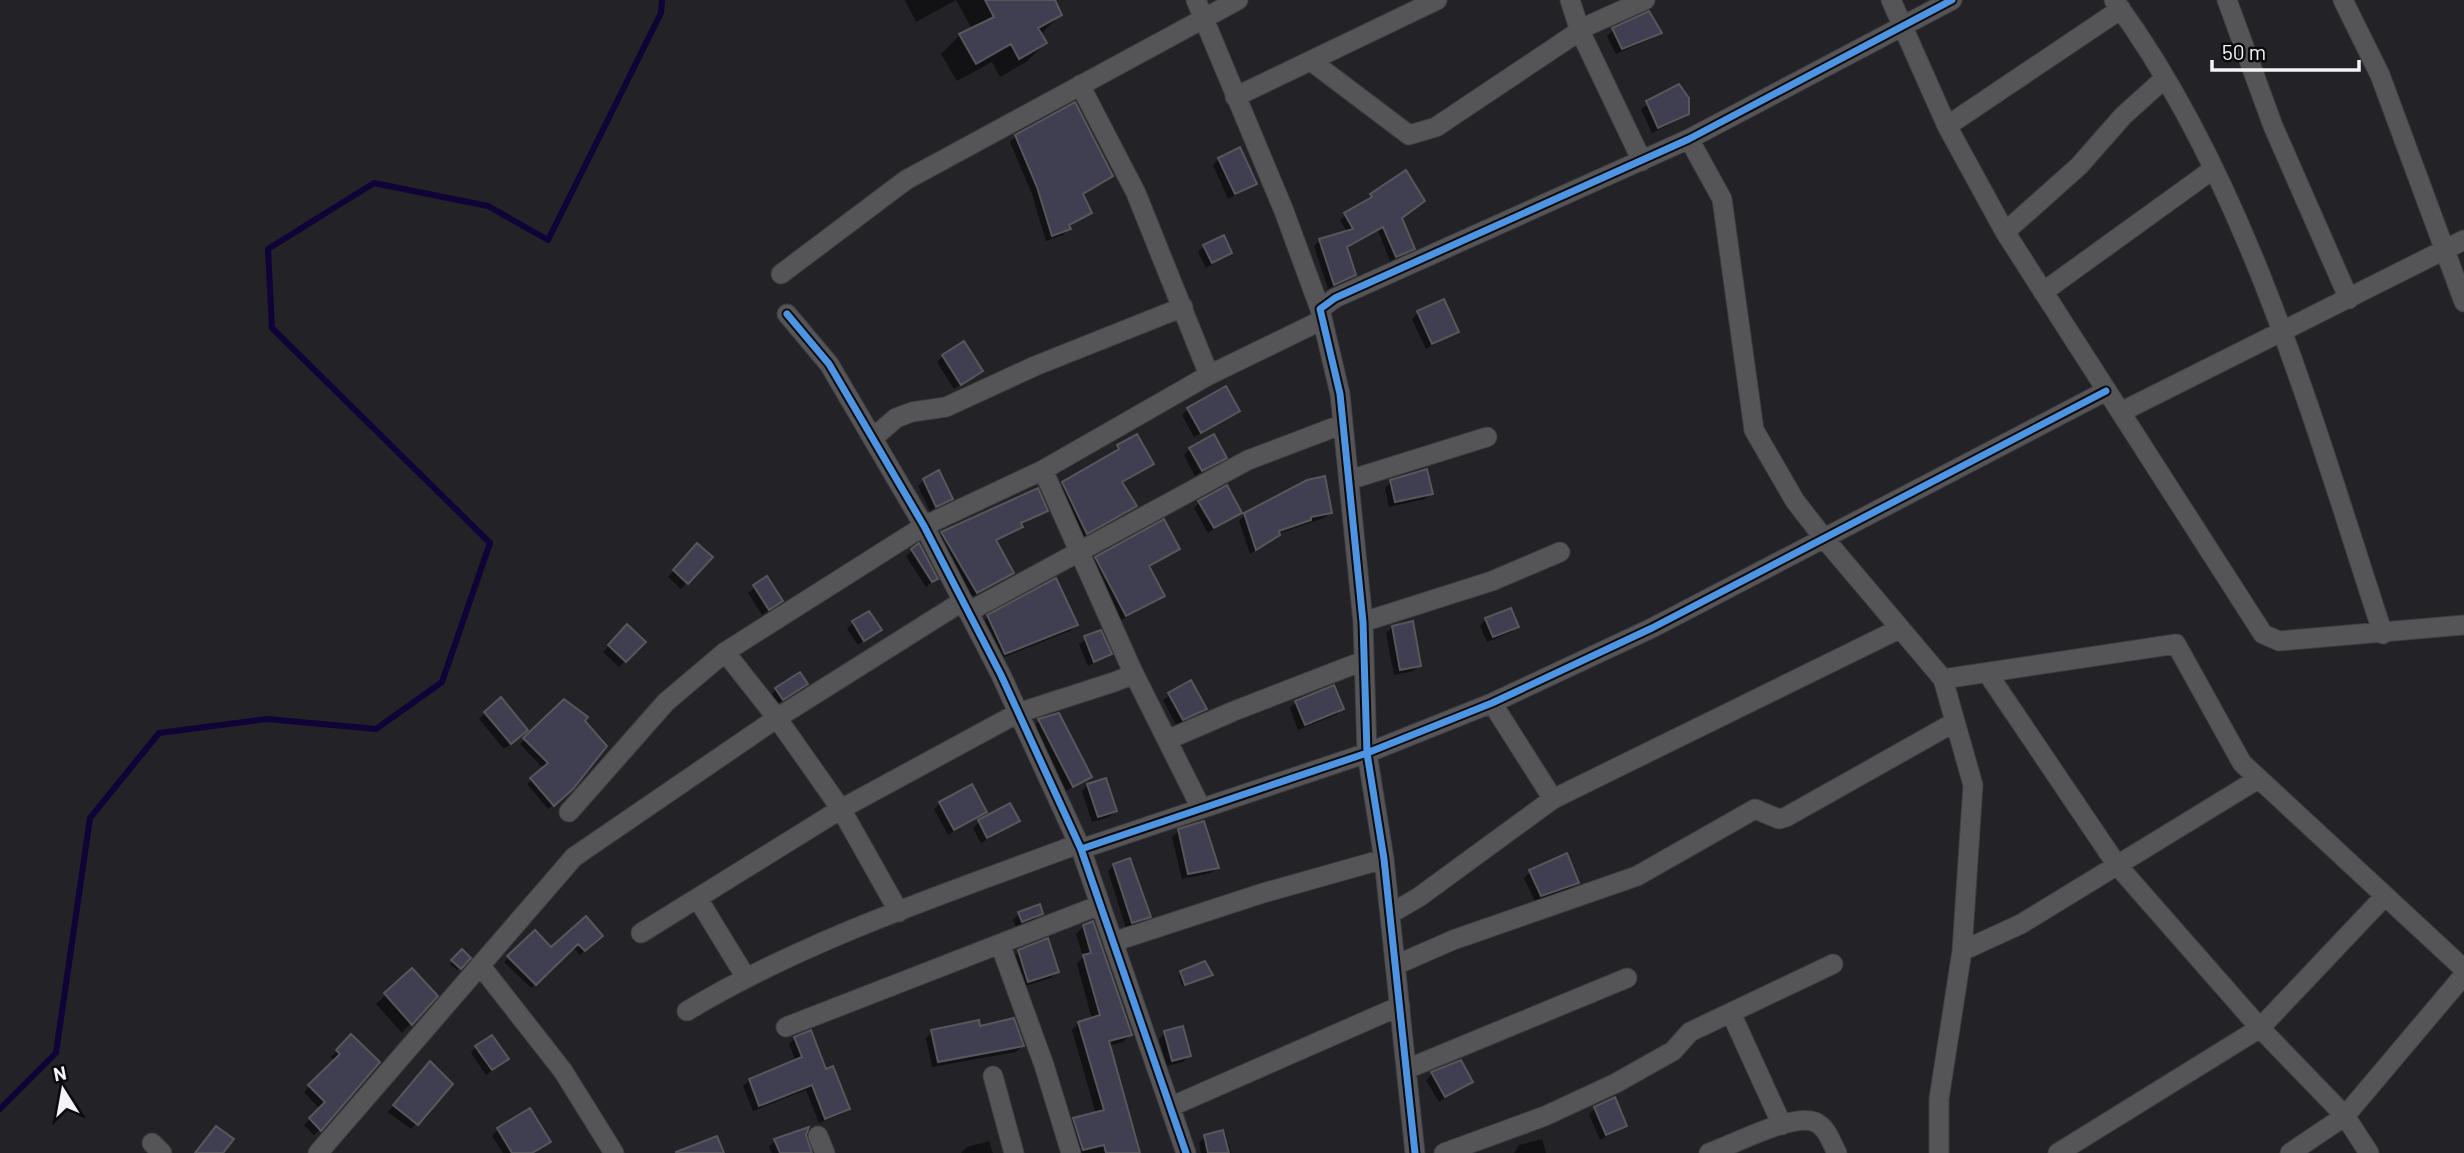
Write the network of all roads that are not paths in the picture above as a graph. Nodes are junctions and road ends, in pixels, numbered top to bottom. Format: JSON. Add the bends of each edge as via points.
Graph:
{"nodes":[{"id":1,"x":1196,"y":0,"type":"edge"},
{"id":2,"x":1238,"y":0,"type":"edge"},
{"id":3,"x":1437,"y":0,"type":"edge"},
{"id":4,"x":1570,"y":0,"type":"edge"},
{"id":5,"x":1645,"y":0,"type":"edge"},
{"id":6,"x":1891,"y":0,"type":"edge"},
{"id":7,"x":1952,"y":0,"type":"edge"},
{"id":8,"x":2227,"y":0,"type":"edge"},
{"id":9,"x":2343,"y":0,"type":"edge"},
{"id":10,"x":2118,"y":4,"type":"edge"},
{"id":11,"x":1204,"y":19,"type":"junction"},
{"id":12,"x":1900,"y":26,"type":"junction"},
{"id":13,"x":1580,"y":31,"type":"junction"},
{"id":14,"x":1311,"y":61,"type":"junction"},
{"id":15,"x":2165,"y":78,"type":"junction"},
{"id":16,"x":1080,"y":85,"type":"junction"},
{"id":17,"x":1236,"y":97,"type":"junction"},
{"id":18,"x":1947,"y":127,"type":"junction"},
{"id":19,"x":1689,"y":139,"type":"junction"},
{"id":20,"x":1642,"y":162,"type":"junction"},
{"id":21,"x":2213,"y":170,"type":"junction"},
{"id":22,"x":2005,"y":232,"type":"junction"},
{"id":23,"x":2464,"y":240,"type":"edge"},
{"id":24,"x":2444,"y":250,"type":"junction"},
{"id":25,"x":781,"y":274,"type":"dead end"},
{"id":26,"x":2043,"y":292,"type":"junction"},
{"id":27,"x":2349,"y":299,"type":"junction"},
{"id":28,"x":2464,"y":302,"type":"edge"},
{"id":29,"x":1183,"y":307,"type":"junction"},
{"id":30,"x":787,"y":314,"type":"dead end"},
{"id":31,"x":1321,"y":315,"type":"junction"},
{"id":32,"x":2283,"y":332,"type":"junction"},
{"id":33,"x":1209,"y":375,"type":"junction"},
{"id":34,"x":2106,"y":391,"type":"junction"},
{"id":35,"x":2121,"y":412,"type":"junction"},
{"id":36,"x":1343,"y":424,"type":"junction"},
{"id":37,"x":1487,"y":437,"type":"dead end"},
{"id":38,"x":873,"y":438,"type":"junction"},
{"id":39,"x":1043,"y":470,"type":"junction"},
{"id":40,"x":1349,"y":480,"type":"junction"},
{"id":41,"x":924,"y":526,"type":"junction"},
{"id":42,"x":1823,"y":537,"type":"junction"},
{"id":43,"x":1077,"y":552,"type":"junction"},
{"id":44,"x":1560,"y":552,"type":"dead end"},
{"id":45,"x":966,"y":606,"type":"junction"},
{"id":46,"x":1363,"y":622,"type":"junction"},
{"id":47,"x":2464,"y":625,"type":"edge"},
{"id":48,"x":1899,"y":629,"type":"junction"},
{"id":49,"x":2384,"y":634,"type":"junction"},
{"id":50,"x":724,"y":652,"type":"junction"},
{"id":51,"x":1363,"y":661,"type":"junction"},
{"id":52,"x":1132,"y":670,"type":"junction"},
{"id":53,"x":1987,"y":674,"type":"junction"},
{"id":54,"x":1943,"y":679,"type":"junction"},
{"id":55,"x":1492,"y":703,"type":"junction"},
{"id":56,"x":1018,"y":713,"type":"junction"},
{"id":57,"x":777,"y":718,"type":"junction"},
{"id":58,"x":1955,"y":722,"type":"junction"},
{"id":59,"x":1167,"y":740,"type":"junction"},
{"id":60,"x":1367,"y":753,"type":"junction"},
{"id":61,"x":2258,"y":779,"type":"junction"},
{"id":62,"x":1553,"y":799,"type":"junction"},
{"id":63,"x":1201,"y":808,"type":"junction"},
{"id":64,"x":841,"y":809,"type":"junction"},
{"id":65,"x":569,"y":812,"type":"dead end"},
{"id":66,"x":1079,"y":847,"type":"junction"},
{"id":67,"x":1384,"y":859,"type":"junction"},
{"id":68,"x":2117,"y":864,"type":"junction"},
{"id":69,"x":2385,"y":896,"type":"junction"},
{"id":70,"x":698,"y":899,"type":"junction"},
{"id":71,"x":1100,"y":905,"type":"junction"},
{"id":72,"x":899,"y":912,"type":"junction"},
{"id":73,"x":1390,"y":914,"type":"junction"},
{"id":74,"x":641,"y":933,"type":"dead end"},
{"id":75,"x":1113,"y":942,"type":"junction"},
{"id":76,"x":1000,"y":944,"type":"junction"},
{"id":77,"x":1962,"y":951,"type":"junction"},
{"id":78,"x":1833,"y":964,"type":"dead end"},
{"id":79,"x":2462,"y":964,"type":"edge"},
{"id":80,"x":480,"y":965,"type":"junction"},
{"id":81,"x":1396,"y":965,"type":"junction"},
{"id":82,"x":745,"y":976,"type":"junction"},
{"id":83,"x":1627,"y":978,"type":"dead end"},
{"id":84,"x":1401,"y":1006,"type":"junction"},
{"id":85,"x":687,"y":1012,"type":"dead end"},
{"id":86,"x":1731,"y":1013,"type":"junction"},
{"id":87,"x":786,"y":1027,"type":"dead end"},
{"id":88,"x":2260,"y":1028,"type":"junction"},
{"id":89,"x":1407,"y":1069,"type":"junction"},
{"id":90,"x":993,"y":1076,"type":"dead end"},
{"id":91,"x":1170,"y":1107,"type":"junction"},
{"id":92,"x":2345,"y":1116,"type":"junction"},
{"id":93,"x":1782,"y":1125,"type":"junction"},
{"id":94,"x":318,"y":1153,"type":"edge"},
{"id":95,"x":614,"y":1153,"type":"edge"},
{"id":96,"x":1014,"y":1153,"type":"edge"},
{"id":97,"x":1071,"y":1153,"type":"edge"},
{"id":98,"x":1186,"y":1153,"type":"edge"},
{"id":99,"x":1415,"y":1153,"type":"edge"},
{"id":100,"x":1444,"y":1153,"type":"edge"},
{"id":101,"x":1709,"y":1153,"type":"edge"},
{"id":102,"x":1837,"y":1153,"type":"edge"},
{"id":103,"x":1939,"y":1153,"type":"edge"},
{"id":104,"x":2058,"y":1153,"type":"edge"},
{"id":105,"x":2291,"y":1153,"type":"edge"},
{"id":106,"x":2369,"y":1153,"type":"edge"}],
"edges":[{"from":1,"to":11,"type":"street"},
{"from":2,"to":11,"type":"street"},
{"from":3,"to":14,"type":"street"},
{"from":4,"to":13,"type":"street"},
{"from":5,"to":13,"type":"street"},
{"from":6,"to":12,"type":"street"},
{"from":7,"to":12,"type":"street"},
{"from":8,"to":27,"type":"street","via":[[2284,152]]},
{"from":9,"to":24,"type":"street","via":[[2380,75]]},
{"from":10,"to":15,"type":"street"},
{"from":10,"to":18,"type":"street"},
{"from":11,"to":16,"type":"street"},
{"from":11,"to":17,"type":"street"},
{"from":12,"to":18,"type":"street"},
{"from":12,"to":19,"type":"street"},
{"from":13,"to":14,"type":"street","via":[[1418,135],[1409,135]]},
{"from":13,"to":20,"type":"street"},
{"from":14,"to":17,"type":"street"},
{"from":15,"to":21,"type":"street"},
{"from":15,"to":22,"type":"street","via":[[2079,166]]},
{"from":16,"to":25,"type":"street","via":[[906,180]]},
{"from":16,"to":29,"type":"street","via":[[1136,193]]},
{"from":17,"to":31,"type":"street"},
{"from":18,"to":22,"type":"street"},
{"from":19,"to":20,"type":"street"},
{"from":19,"to":42,"type":"street","via":[[1722,199],[1754,430],[1795,501]]},
{"from":20,"to":31,"type":"street","via":[[1335,298]]},
{"from":21,"to":26,"type":"street"},
{"from":21,"to":32,"type":"street"},
{"from":22,"to":26,"type":"street"},
{"from":23,"to":24,"type":"street"},
{"from":24,"to":27,"type":"street"},
{"from":24,"to":28,"type":"street"},
{"from":26,"to":34,"type":"street"},
{"from":27,"to":32,"type":"street"},
{"from":29,"to":33,"type":"street"},
{"from":29,"to":38,"type":"street","via":[[956,403],[896,418]]},
{"from":30,"to":38,"type":"street","via":[[829,364]]},
{"from":31,"to":33,"type":"street"},
{"from":31,"to":36,"type":"street"},
{"from":32,"to":35,"type":"street"},
{"from":32,"to":49,"type":"street"},
{"from":33,"to":39,"type":"street"},
{"from":34,"to":35,"type":"street"},
{"from":34,"to":42,"type":"street"},
{"from":35,"to":49,"type":"street","via":[[2263,634],[2279,641]]},
{"from":36,"to":40,"type":"street"},
{"from":36,"to":43,"type":"street","via":[[1248,460]]},
{"from":37,"to":40,"type":"street"},
{"from":38,"to":41,"type":"street"},
{"from":39,"to":41,"type":"street"},
{"from":39,"to":43,"type":"street"},
{"from":40,"to":46,"type":"street"},
{"from":41,"to":45,"type":"street"},
{"from":41,"to":50,"type":"street"},
{"from":42,"to":48,"type":"street"},
{"from":42,"to":55,"type":"street","via":[[1652,628]]},
{"from":43,"to":45,"type":"street"},
{"from":43,"to":52,"type":"street"},
{"from":44,"to":46,"type":"street","via":[[1492,580]]},
{"from":45,"to":56,"type":"street"},
{"from":45,"to":57,"type":"street"},
{"from":46,"to":51,"type":"street"},
{"from":47,"to":49,"type":"street"},
{"from":48,"to":54,"type":"street"},
{"from":48,"to":62,"type":"street"},
{"from":50,"to":57,"type":"street"},
{"from":50,"to":65,"type":"street","via":[[666,702]]},
{"from":51,"to":59,"type":"street"},
{"from":51,"to":60,"type":"street"},
{"from":52,"to":56,"type":"street","via":[[1114,682]]},
{"from":52,"to":59,"type":"street"},
{"from":53,"to":54,"type":"street"},
{"from":53,"to":61,"type":"street","via":[[2176,644],[2242,763]]},
{"from":53,"to":68,"type":"street"},
{"from":54,"to":58,"type":"street"},
{"from":55,"to":60,"type":"street"},
{"from":55,"to":62,"type":"street"},
{"from":56,"to":64,"type":"street"},
{"from":56,"to":66,"type":"street"},
{"from":57,"to":64,"type":"street"},
{"from":57,"to":80,"type":"street","via":[[574,857]]},
{"from":58,"to":77,"type":"street","via":[[1973,785]]},
{"from":58,"to":81,"type":"street","via":[[1786,817],[1779,819],[1755,809],[1637,876],[1453,940]]},
{"from":59,"to":63,"type":"street"},
{"from":60,"to":63,"type":"street"},
{"from":60,"to":67,"type":"street"},
{"from":61,"to":68,"type":"street"},
{"from":61,"to":69,"type":"street"},
{"from":62,"to":73,"type":"street"},
{"from":63,"to":66,"type":"street"},
{"from":64,"to":70,"type":"street"},
{"from":64,"to":72,"type":"street"},
{"from":66,"to":71,"type":"street"},
{"from":66,"to":72,"type":"street"},
{"from":67,"to":73,"type":"street"},
{"from":67,"to":75,"type":"street"},
{"from":68,"to":77,"type":"street","via":[[2021,924]]},
{"from":68,"to":88,"type":"street"},
{"from":69,"to":79,"type":"street"},
{"from":69,"to":88,"type":"street"},
{"from":70,"to":74,"type":"street"},
{"from":70,"to":82,"type":"street"},
{"from":71,"to":75,"type":"street"},
{"from":71,"to":76,"type":"street"},
{"from":72,"to":82,"type":"street"},
{"from":73,"to":81,"type":"street"},
{"from":75,"to":91,"type":"street"},
{"from":76,"to":87,"type":"street"},
{"from":76,"to":97,"type":"street"},
{"from":77,"to":103,"type":"street","via":[[1939,1099]]},
{"from":78,"to":86,"type":"street"},
{"from":79,"to":92,"type":"street"},
{"from":80,"to":94,"type":"street"},
{"from":80,"to":95,"type":"street","via":[[563,1071]]},
{"from":81,"to":84,"type":"street"},
{"from":82,"to":85,"type":"street"},
{"from":83,"to":89,"type":"street"},
{"from":84,"to":89,"type":"street"},
{"from":84,"to":91,"type":"street"},
{"from":86,"to":93,"type":"street"},
{"from":86,"to":100,"type":"street","via":[[1690,1032],[1673,1051],[1616,1083],[1545,1116]]},
{"from":88,"to":92,"type":"street"},
{"from":88,"to":104,"type":"street"},
{"from":89,"to":99,"type":"street"},
{"from":90,"to":96,"type":"street"},
{"from":91,"to":98,"type":"street"},
{"from":92,"to":105,"type":"street"},
{"from":92,"to":106,"type":"street"},
{"from":93,"to":101,"type":"street"},
{"from":93,"to":102,"type":"street","via":[[1814,1122],[1824,1128]]}]}
